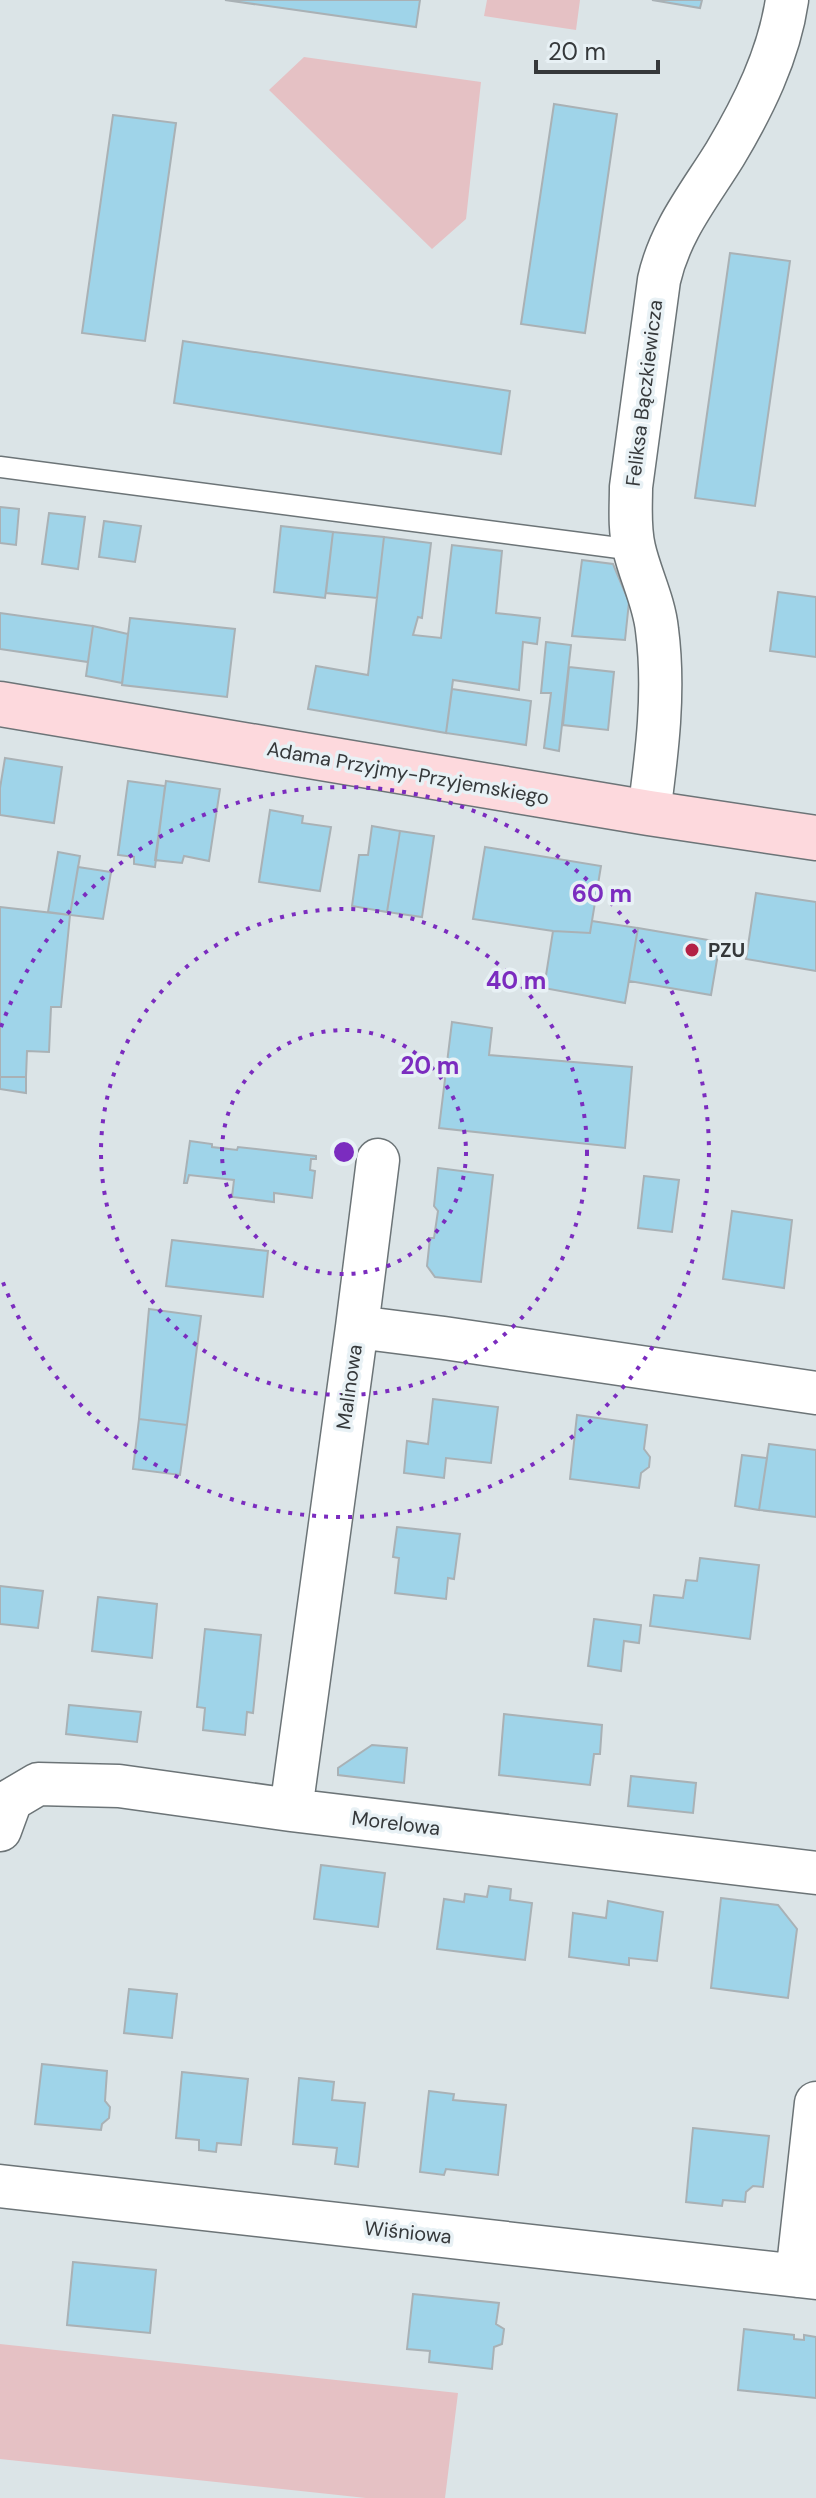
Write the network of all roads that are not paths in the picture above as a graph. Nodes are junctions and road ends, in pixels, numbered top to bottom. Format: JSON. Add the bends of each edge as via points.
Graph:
{"nodes":[{"id":1,"x":787,"y":0,"type":"edge"},
{"id":2,"x":0,"y":467,"type":"edge"},
{"id":3,"x":632,"y":533,"type":"junction"},
{"id":4,"x":0,"y":704,"type":"edge"},
{"id":5,"x":649,"y":813,"type":"junction"},
{"id":6,"x":816,"y":838,"type":"edge"},
{"id":7,"x":378,"y":1160,"type":"dead end"},
{"id":8,"x":357,"y":1327,"type":"junction"},
{"id":9,"x":816,"y":1393,"type":"edge"},
{"id":10,"x":291,"y":1810,"type":"junction"},
{"id":11,"x":0,"y":1830,"type":"edge"},
{"id":12,"x":816,"y":1873,"type":"edge"},
{"id":13,"x":816,"y":2103,"type":"edge"},
{"id":14,"x":0,"y":2186,"type":"edge"},
{"id":15,"x":807,"y":2277,"type":"edge"}],
"edges":[{"from":1,"to":3,"type":"street","name":"Feliksa Bączkiewicza","via":[[757,99],[683,216],[664,256],[631,487]]},
{"from":2,"to":3,"type":"lane"},
{"from":3,"to":5,"type":"street","name":"Feliksa Bączkiewicza","via":[[660,659],[659,736]]},
{"from":4,"to":5,"type":"street","name":"Adama Przyjmy-Przyjemskiego"},
{"from":5,"to":6,"type":"street","name":"Adama Przyjmy-Przyjemskiego"},
{"from":7,"to":8,"type":"street"},
{"from":8,"to":9,"type":"street","name":"Malinowa"},
{"from":8,"to":10,"type":"street","name":"Malinowa"},
{"from":10,"to":11,"type":"street","name":"Morelowa","via":[[119,1786],[38,1784],[11,1800]]},
{"from":10,"to":12,"type":"street","name":"Morelowa"},
{"from":13,"to":15,"type":"street"},
{"from":14,"to":15,"type":"street","name":"Wiśniowa"}]}
